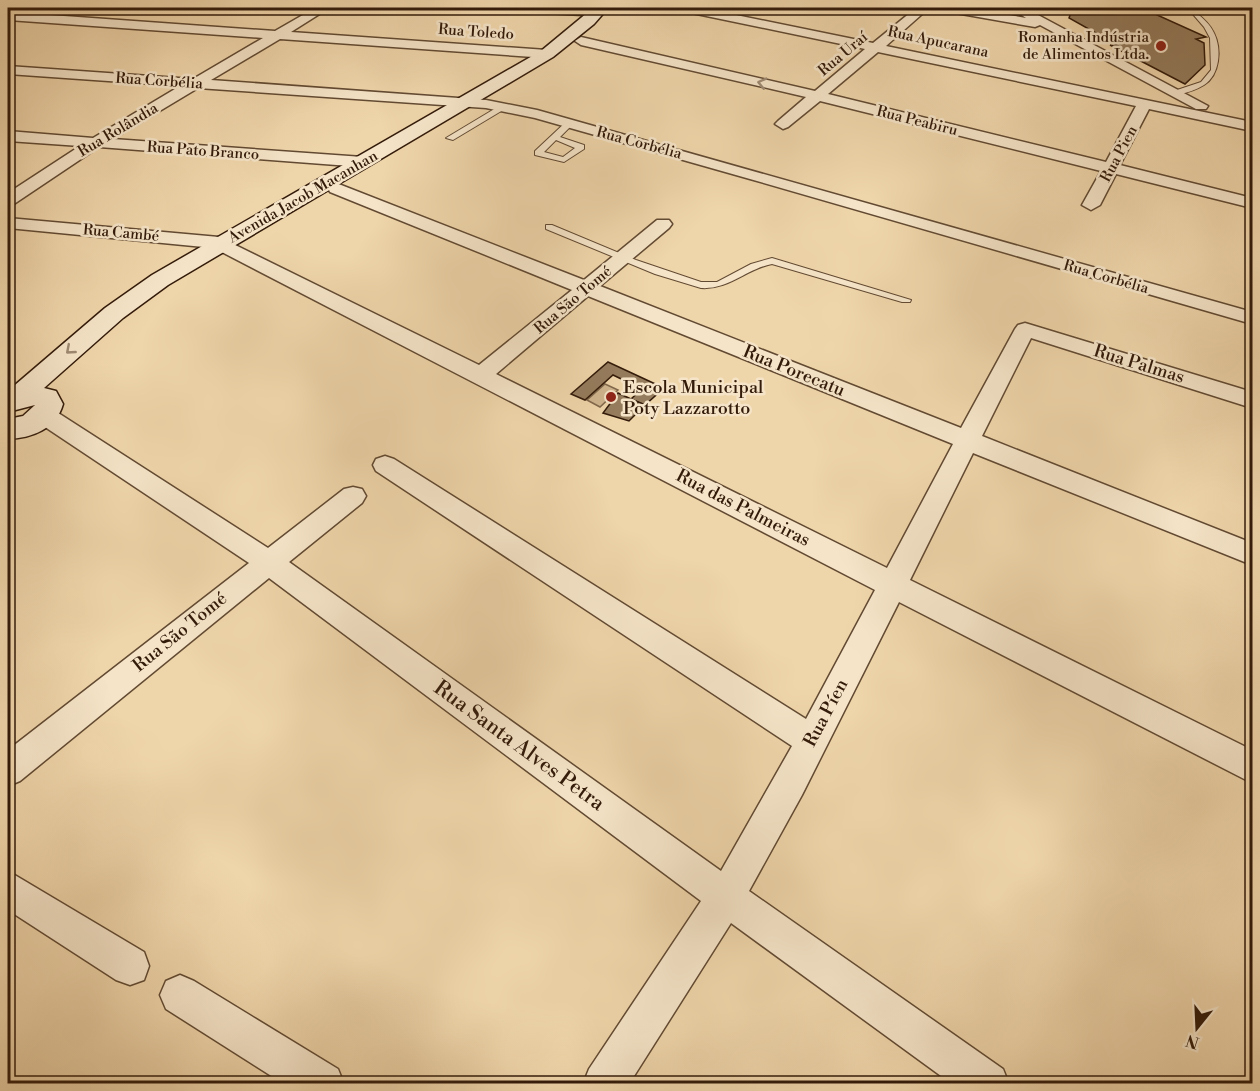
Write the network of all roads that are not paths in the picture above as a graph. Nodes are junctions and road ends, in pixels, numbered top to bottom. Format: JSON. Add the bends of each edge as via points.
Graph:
{"nodes":[{"id":1,"x":45,"y":8,"type":"edge"},
{"id":2,"x":323,"y":8,"type":"edge"},
{"id":3,"x":530,"y":8,"type":"edge"},
{"id":4,"x":687,"y":8,"type":"edge"},
{"id":5,"x":923,"y":8,"type":"edge"},
{"id":6,"x":950,"y":8,"type":"edge"},
{"id":7,"x":1017,"y":8,"type":"edge"},
{"id":8,"x":606,"y":9,"type":"edge"},
{"id":9,"x":1193,"y":13,"type":"dead end"},
{"id":10,"x":8,"y":16,"type":"edge"},
{"id":11,"x":22,"y":17,"type":"junction"},
{"id":12,"x":8,"y":24,"type":"edge"},
{"id":13,"x":1051,"y":26,"type":"junction"},
{"id":14,"x":278,"y":35,"type":"junction"},
{"id":15,"x":581,"y":41,"type":"junction"},
{"id":16,"x":879,"y":46,"type":"junction"},
{"id":17,"x":547,"y":54,"type":"junction"},
{"id":18,"x":8,"y":70,"type":"edge"},
{"id":19,"x":197,"y":84,"type":"junction"},
{"id":20,"x":1177,"y":93,"type":"junction"},
{"id":21,"x":819,"y":96,"type":"junction"},
{"id":22,"x":477,"y":103,"type":"junction"},
{"id":23,"x":1145,"y":103,"type":"junction"},
{"id":24,"x":504,"y":107,"type":"junction"},
{"id":25,"x":1230,"y":122,"type":"junction"},
{"id":26,"x":570,"y":123,"type":"junction"},
{"id":27,"x":783,"y":124,"type":"dead end"},
{"id":28,"x":1252,"y":126,"type":"edge"},
{"id":29,"x":1252,"y":134,"type":"edge"},
{"id":30,"x":8,"y":136,"type":"edge"},
{"id":31,"x":554,"y":137,"type":"dead end"},
{"id":32,"x":450,"y":138,"type":"dead end"},
{"id":33,"x":95,"y":143,"type":"junction"},
{"id":34,"x":363,"y":162,"type":"junction"},
{"id":35,"x":1111,"y":170,"type":"junction"},
{"id":36,"x":336,"y":188,"type":"junction"},
{"id":37,"x":8,"y":200,"type":"edge"},
{"id":38,"x":1252,"y":203,"type":"edge"},
{"id":39,"x":1091,"y":205,"type":"dead end"},
{"id":40,"x":8,"y":223,"type":"edge"},
{"id":41,"x":663,"y":224,"type":"dead end"},
{"id":42,"x":549,"y":227,"type":"dead end"},
{"id":43,"x":227,"y":247,"type":"junction"},
{"id":44,"x":623,"y":258,"type":"junction"},
{"id":45,"x":588,"y":289,"type":"junction"},
{"id":46,"x":906,"y":300,"type":"dead end"},
{"id":47,"x":1252,"y":318,"type":"edge"},
{"id":48,"x":1025,"y":329,"type":"joint"},
{"id":49,"x":481,"y":375,"type":"junction"},
{"id":50,"x":1252,"y":400,"type":"edge"},
{"id":51,"x":21,"y":416,"type":"edge"},
{"id":52,"x":969,"y":440,"type":"junction"},
{"id":53,"x":385,"y":465,"type":"dead end"},
{"id":54,"x":352,"y":495,"type":"dead end"},
{"id":55,"x":1252,"y":554,"type":"edge"},
{"id":56,"x":267,"y":562,"type":"junction"},
{"id":57,"x":894,"y":585,"type":"junction"},
{"id":58,"x":812,"y":741,"type":"junction"},
{"id":59,"x":1252,"y":767,"type":"edge"},
{"id":60,"x":8,"y":770,"type":"edge"},
{"id":61,"x":8,"y":889,"type":"edge"},
{"id":62,"x":726,"y":897,"type":"junction"},
{"id":63,"x":130,"y":966,"type":"dead end"},
{"id":64,"x":180,"y":995,"type":"dead end"},
{"id":65,"x":323,"y":1083,"type":"edge"},
{"id":66,"x":604,"y":1083,"type":"edge"},
{"id":67,"x":988,"y":1083,"type":"edge"}],
"edges":[{"from":1,"to":11,"type":"street"},
{"from":2,"to":14,"type":"street","name":"Rua Rolândia"},
{"from":3,"to":8,"type":"street"},
{"from":4,"to":16,"type":"street","name":"Rua Apucarana"},
{"from":5,"to":16,"type":"street","name":"Rua Uraí"},
{"from":6,"to":13,"type":"street"},
{"from":7,"to":13,"type":"street"},
{"from":8,"to":15,"type":"main road","name":"Avenida Jacob Macanhan"},
{"from":8,"to":17,"type":"main road","name":"Avenida Jacob Macanhan"},
{"from":9,"to":20,"type":"lane","via":[[1208,25],[1215,40],[1214,70],[1203,83]]},
{"from":10,"to":11,"type":"street","name":"Rua Toledo"},
{"from":11,"to":12,"type":"street"},
{"from":11,"to":14,"type":"street","name":"Rua Toledo"},
{"from":13,"to":20,"type":"street"},
{"from":14,"to":17,"type":"street","name":"Rua Toledo"},
{"from":14,"to":19,"type":"street","name":"Rua Rolândia"},
{"from":21,"to":15,"type":"street","name":"Rua Peabiru","one_way":true},
{"from":15,"to":22,"type":"main road","name":"Avenida Jacob Macanhan"},
{"from":16,"to":21,"type":"street","name":"Rua Uraí"},
{"from":16,"to":23,"type":"street","name":"Rua Apucarana"},
{"from":17,"to":22,"type":"main road","name":"Avenida Jacob Macanhan"},
{"from":18,"to":19,"type":"street","name":"Rua Corbélia"},
{"from":19,"to":22,"type":"street","name":"Rua Corbélia"},
{"from":19,"to":33,"type":"street","name":"Rua Rolândia"},
{"from":20,"to":25,"type":"street"},
{"from":21,"to":27,"type":"street","name":"Rua Uraí"},
{"from":21,"to":35,"type":"street","name":"Rua Peabiru"},
{"from":22,"to":24,"type":"street","name":"Rua Corbélia"},
{"from":22,"to":34,"type":"main road","name":"Avenida Jacob Macanhan"},
{"from":22,"to":36,"type":"main road","name":"Avenida Jacob Macanhan"},
{"from":23,"to":25,"type":"street","name":"Rua Apucarana"},
{"from":23,"to":35,"type":"street","name":"Rua Pien"},
{"from":24,"to":26,"type":"street","name":"Rua Corbélia"},
{"from":24,"to":32,"type":"lane"},
{"from":25,"to":28,"type":"street","name":"Rua Apucarana"},
{"from":25,"to":29,"type":"street"},
{"from":26,"to":31,"type":"lane"},
{"from":26,"to":47,"type":"street","name":"Rua Corbélia"},
{"from":30,"to":33,"type":"street","name":"Rua Pato Branco"},
{"from":33,"to":34,"type":"street","name":"Rua Pato Branco"},
{"from":33,"to":37,"type":"street","name":"Rua Rolândia"},
{"from":34,"to":43,"type":"main road","name":"Avenida Jacob Macanhan"},
{"from":35,"to":38,"type":"street","name":"Rua Peabiru"},
{"from":35,"to":39,"type":"street","name":"Rua Pien"},
{"from":36,"to":43,"type":"main road","name":"Avenida Jacob Macanhan"},
{"from":36,"to":45,"type":"street","name":"Rua Porecatu"},
{"from":40,"to":43,"type":"street","name":"Rua Cambé","via":[[212,241]]},
{"from":41,"to":44,"type":"street","name":"Rua São Tomé"},
{"from":42,"to":44,"type":"lane"},
{"from":43,"to":49,"type":"street","name":"Rua das Palmeiras"},
{"from":43,"to":51,"type":"main road","name":"Avenida Jacob Macanhan","via":[[150,304]]},
{"from":44,"to":45,"type":"street","name":"Rua São Tomé"},
{"from":44,"to":46,"type":"lane","via":[[682,281],[713,287],[757,262],[772,261]]},
{"from":45,"to":49,"type":"street","name":"Rua São Tomé"},
{"from":45,"to":52,"type":"street","name":"Rua Porecatu"},
{"from":48,"to":50,"type":"street","name":"Rua Palmas"},
{"from":48,"to":52,"type":"street","name":"Rua Píen"},
{"from":49,"to":57,"type":"street","name":"Rua das Palmeiras"},
{"from":51,"to":56,"type":"street","name":"Rua Santa Alves Petra"},
{"from":52,"to":55,"type":"street","name":"Rua Porecatu"},
{"from":52,"to":57,"type":"street","name":"Rua Píen"},
{"from":53,"to":58,"type":"street"},
{"from":54,"to":56,"type":"street","name":"Rua São Tomé"},
{"from":56,"to":60,"type":"street","name":"Rua São Tomé"},
{"from":56,"to":62,"type":"street","name":"Rua Santa Alves Petra"},
{"from":57,"to":58,"type":"street","name":"Rua Píen"},
{"from":57,"to":59,"type":"street","name":"Rua das Palmeiras"},
{"from":58,"to":62,"type":"street","name":"Rua Píen"},
{"from":61,"to":63,"type":"street"},
{"from":62,"to":66,"type":"street","name":"Rua Píen"},
{"from":62,"to":67,"type":"street","name":"Rua Santa Alves Petra"},
{"from":64,"to":65,"type":"street"}]}
